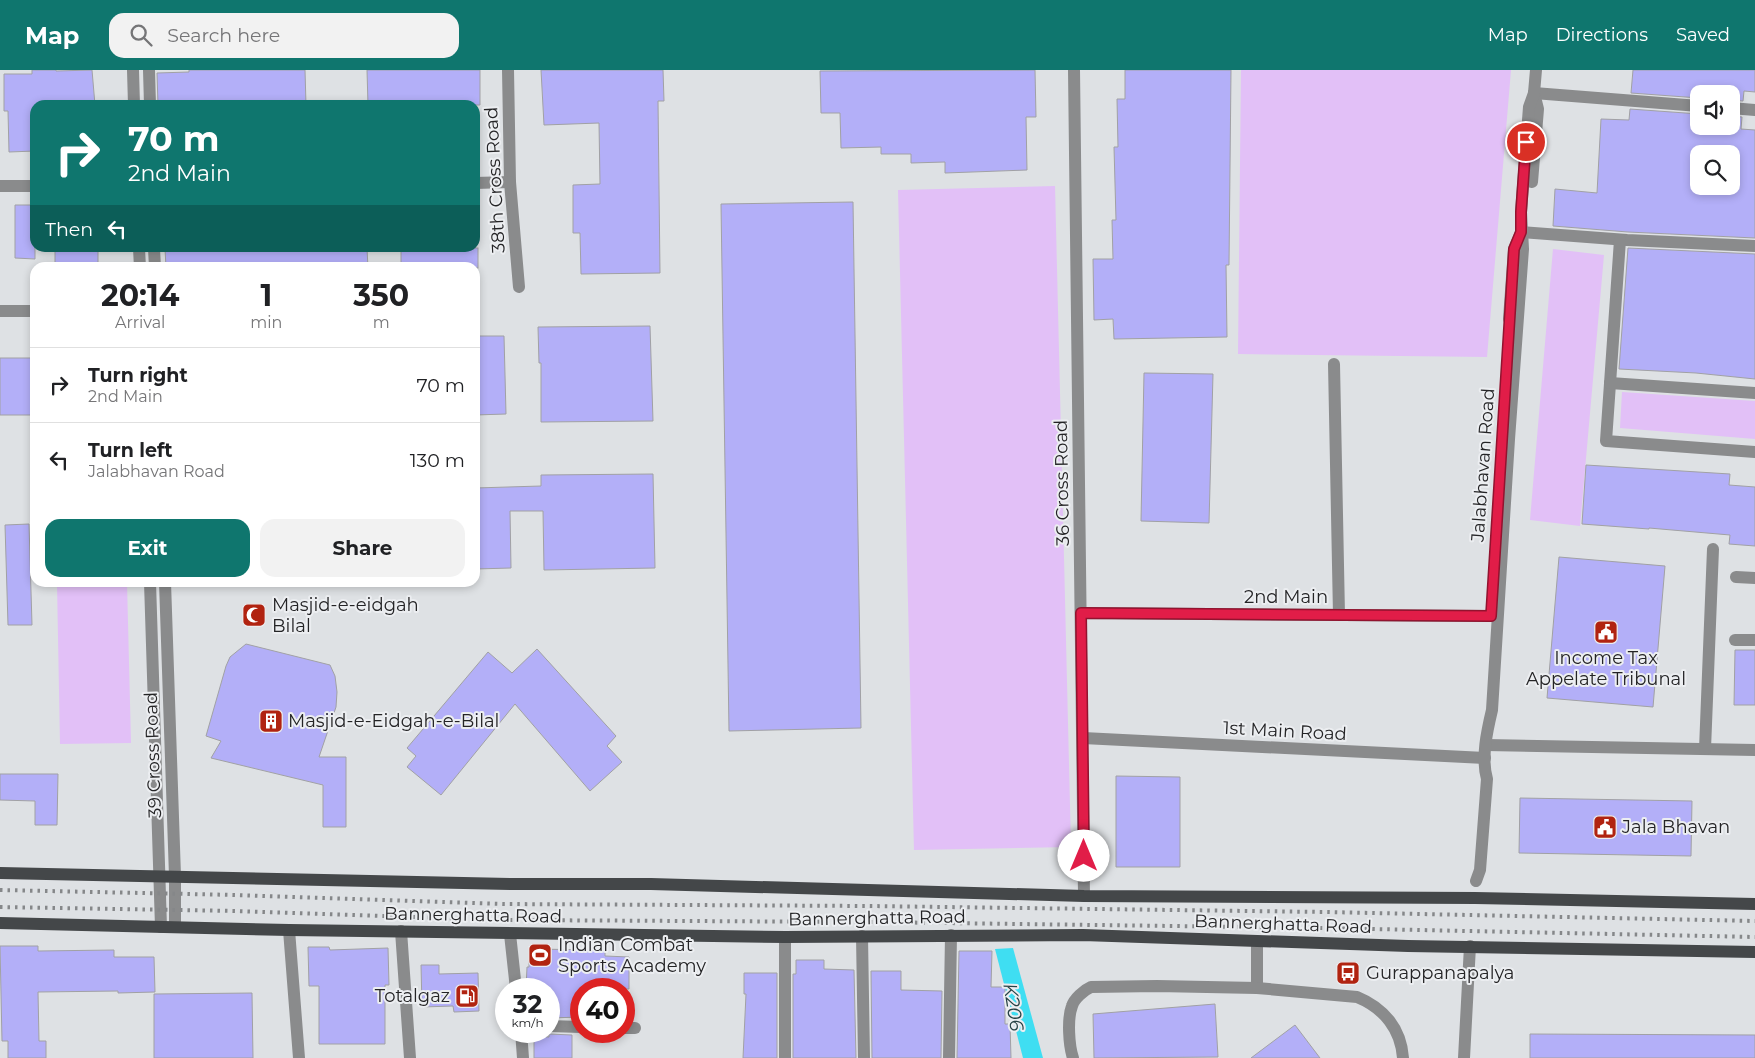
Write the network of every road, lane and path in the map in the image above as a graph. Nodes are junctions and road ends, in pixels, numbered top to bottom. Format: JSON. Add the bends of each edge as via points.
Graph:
{"nodes":[{"id":1,"x":133,"y":70,"type":"edge"},
{"id":2,"x":149,"y":70,"type":"edge"},
{"id":3,"x":508,"y":70,"type":"edge"},
{"id":4,"x":1074,"y":70,"type":"edge"},
{"id":5,"x":1536,"y":70,"type":"edge"},
{"id":6,"x":1534,"y":93,"type":"junction"},
{"id":7,"x":134,"y":100,"type":"edge"},
{"id":8,"x":150,"y":100,"type":"edge"},
{"id":9,"x":1690,"y":105,"type":"edge"},
{"id":10,"x":1740,"y":109,"type":"edge"},
{"id":11,"x":1755,"y":110,"type":"edge"},
{"id":12,"x":480,"y":182,"type":"edge"},
{"id":13,"x":510,"y":182,"type":"junction"},
{"id":14,"x":0,"y":186,"type":"edge"},
{"id":15,"x":30,"y":186,"type":"edge"},
{"id":16,"x":1521,"y":232,"type":"junction"},
{"id":17,"x":1620,"y":240,"type":"junction"},
{"id":18,"x":1755,"y":246,"type":"edge"},
{"id":19,"x":519,"y":287,"type":"dead end"},
{"id":20,"x":0,"y":311,"type":"edge"},
{"id":21,"x":30,"y":311,"type":"edge"},
{"id":22,"x":1334,"y":364,"type":"dead end"},
{"id":23,"x":1610,"y":383,"type":"junction"},
{"id":24,"x":1755,"y":393,"type":"edge"},
{"id":25,"x":1755,"y":452,"type":"edge"},
{"id":26,"x":1714,"y":549,"type":"dead end"},
{"id":27,"x":1736,"y":577,"type":"dead end"},
{"id":28,"x":1755,"y":578,"type":"edge"},
{"id":29,"x":150,"y":587,"type":"edge"},
{"id":30,"x":164,"y":587,"type":"edge"},
{"id":31,"x":1081,"y":613,"type":"junction"},
{"id":32,"x":1339,"y":615,"type":"junction"},
{"id":33,"x":1491,"y":616,"type":"junction"},
{"id":34,"x":1735,"y":640,"type":"dead end"},
{"id":35,"x":1755,"y":640,"type":"edge"},
{"id":36,"x":1487,"y":732,"type":"junction"},
{"id":37,"x":1084,"y":738,"type":"junction"},
{"id":38,"x":1486,"y":745,"type":"junction"},
{"id":39,"x":1704,"y":749,"type":"junction"},
{"id":40,"x":1755,"y":750,"type":"edge"},
{"id":41,"x":1485,"y":765,"type":"junction"},
{"id":42,"x":0,"y":872,"type":"edge"},
{"id":43,"x":160,"y":876,"type":"junction"},
{"id":44,"x":175,"y":876,"type":"junction"},
{"id":45,"x":1084,"y":896,"type":"junction"},
{"id":46,"x":1475,"y":898,"type":"junction"},
{"id":47,"x":1755,"y":904,"type":"edge"},
{"id":48,"x":0,"y":923,"type":"edge"},
{"id":49,"x":161,"y":927,"type":"junction"},
{"id":50,"x":176,"y":927,"type":"junction"},
{"id":51,"x":289,"y":930,"type":"junction"},
{"id":52,"x":401,"y":931,"type":"junction"},
{"id":53,"x":510,"y":934,"type":"junction"},
{"id":54,"x":952,"y":934,"type":"junction"},
{"id":55,"x":862,"y":936,"type":"junction"},
{"id":56,"x":784,"y":937,"type":"junction"},
{"id":57,"x":1257,"y":942,"type":"junction"},
{"id":58,"x":1470,"y":946,"type":"junction"},
{"id":59,"x":1755,"y":952,"type":"edge"},
{"id":60,"x":515,"y":978,"type":"edge"},
{"id":61,"x":1257,"y":988,"type":"junction"},
{"id":62,"x":522,"y":1043,"type":"edge"},
{"id":63,"x":299,"y":1058,"type":"edge"},
{"id":64,"x":410,"y":1058,"type":"edge"},
{"id":65,"x":523,"y":1058,"type":"edge"},
{"id":66,"x":785,"y":1058,"type":"edge"},
{"id":67,"x":864,"y":1058,"type":"edge"},
{"id":68,"x":950,"y":1058,"type":"edge"},
{"id":69,"x":1073,"y":1058,"type":"edge"},
{"id":70,"x":1403,"y":1058,"type":"edge"},
{"id":71,"x":1464,"y":1058,"type":"edge"}],
"edges":[{"from":1,"to":7,"type":"street"},
{"from":2,"to":8,"type":"street"},
{"from":3,"to":13,"type":"street","name":"38th Cross Road"},
{"from":4,"to":31,"type":"street","name":"36 Cross Road"},
{"from":5,"to":6,"type":"street","name":"Jalabhavan Road"},
{"from":6,"to":9,"type":"street"},
{"from":6,"to":16,"type":"street","name":"Jalabhavan Road","via":[[1538,109],[1530,210]]},
{"from":10,"to":11,"type":"street"},
{"from":12,"to":13,"type":"street"},
{"from":13,"to":19,"type":"street","name":"38th Cross Road"},
{"from":14,"to":15,"type":"street"},
{"from":16,"to":17,"type":"street"},
{"from":16,"to":33,"type":"street","name":"Jalabhavan Road","via":[[1514,249]]},
{"from":16,"to":36,"type":"street","name":"Jalabhavan Road","via":[[1523,249],[1492,710]]},
{"from":17,"to":18,"type":"street"},
{"from":17,"to":23,"type":"street"},
{"from":20,"to":21,"type":"street"},
{"from":22,"to":32,"type":"street"},
{"from":23,"to":24,"type":"street"},
{"from":23,"to":25,"type":"street","via":[[1606,441]]},
{"from":26,"to":39,"type":"street"},
{"from":27,"to":28,"type":"street"},
{"from":29,"to":43,"type":"street"},
{"from":30,"to":44,"type":"street","name":"39 Cross Road"},
{"from":31,"to":32,"type":"street","name":"2nd Main"},
{"from":31,"to":37,"type":"street","name":"36 Cross Road"},
{"from":32,"to":33,"type":"street","name":"2nd Main"},
{"from":33,"to":36,"type":"street","name":"Jalabhavan Road","via":[[1484,711]]},
{"from":34,"to":35,"type":"street"},
{"from":36,"to":38,"type":"street","name":"Jalabhavan Road"},
{"from":37,"to":41,"type":"street","name":"1st Main Road"},
{"from":37,"to":45,"type":"street","name":"36 Cross Road"},
{"from":38,"to":39,"type":"street"},
{"from":38,"to":41,"type":"street","name":"Jalabhavan Road"},
{"from":39,"to":40,"type":"street"},
{"from":41,"to":46,"type":"street","name":"Jalabhavan Road","via":[[1479,778],[1473,869]]},
{"from":42,"to":43,"type":"main road","name":"Bannerghatta Road"},
{"from":43,"to":44,"type":"main road","name":"Bannerghatta Road"},
{"from":43,"to":49,"type":"street"},
{"from":44,"to":45,"type":"main road","name":"Bannerghatta Road","via":[[710,885]]},
{"from":44,"to":50,"type":"street","name":"39 Cross Road"},
{"from":45,"to":46,"type":"main road","name":"Bannerghatta Road"},
{"from":46,"to":47,"type":"main road","name":"Bannerghatta Road"},
{"from":48,"to":49,"type":"main road","name":"Bannerghatta Road"},
{"from":49,"to":50,"type":"main road","name":"Bannerghatta Road"},
{"from":50,"to":51,"type":"main road","name":"Bannerghatta Road"},
{"from":51,"to":52,"type":"main road","name":"Bannerghatta Road"},
{"from":51,"to":63,"type":"street"},
{"from":52,"to":53,"type":"main road","name":"Bannerghatta Road"},
{"from":52,"to":64,"type":"street"},
{"from":53,"to":56,"type":"main road","name":"Bannerghatta Road"},
{"from":53,"to":60,"type":"street"},
{"from":54,"to":55,"type":"main road","name":"Bannerghatta Road"},
{"from":54,"to":57,"type":"main road","name":"Bannerghatta Road","via":[[1084,934]]},
{"from":54,"to":68,"type":"street"},
{"from":55,"to":56,"type":"main road","name":"Bannerghatta Road"},
{"from":55,"to":67,"type":"street"},
{"from":56,"to":66,"type":"street"},
{"from":57,"to":58,"type":"main road","name":"Bannerghatta Road"},
{"from":57,"to":61,"type":"street"},
{"from":58,"to":59,"type":"main road","name":"Bannerghatta Road"},
{"from":58,"to":71,"type":"street"},
{"from":61,"to":69,"type":"street","via":[[1091,987],[1072,1005],[1070,1046]]},
{"from":61,"to":70,"type":"street","via":[[1358,997],[1370,1002],[1396,1031]]},
{"from":62,"to":65,"type":"street"}]}
